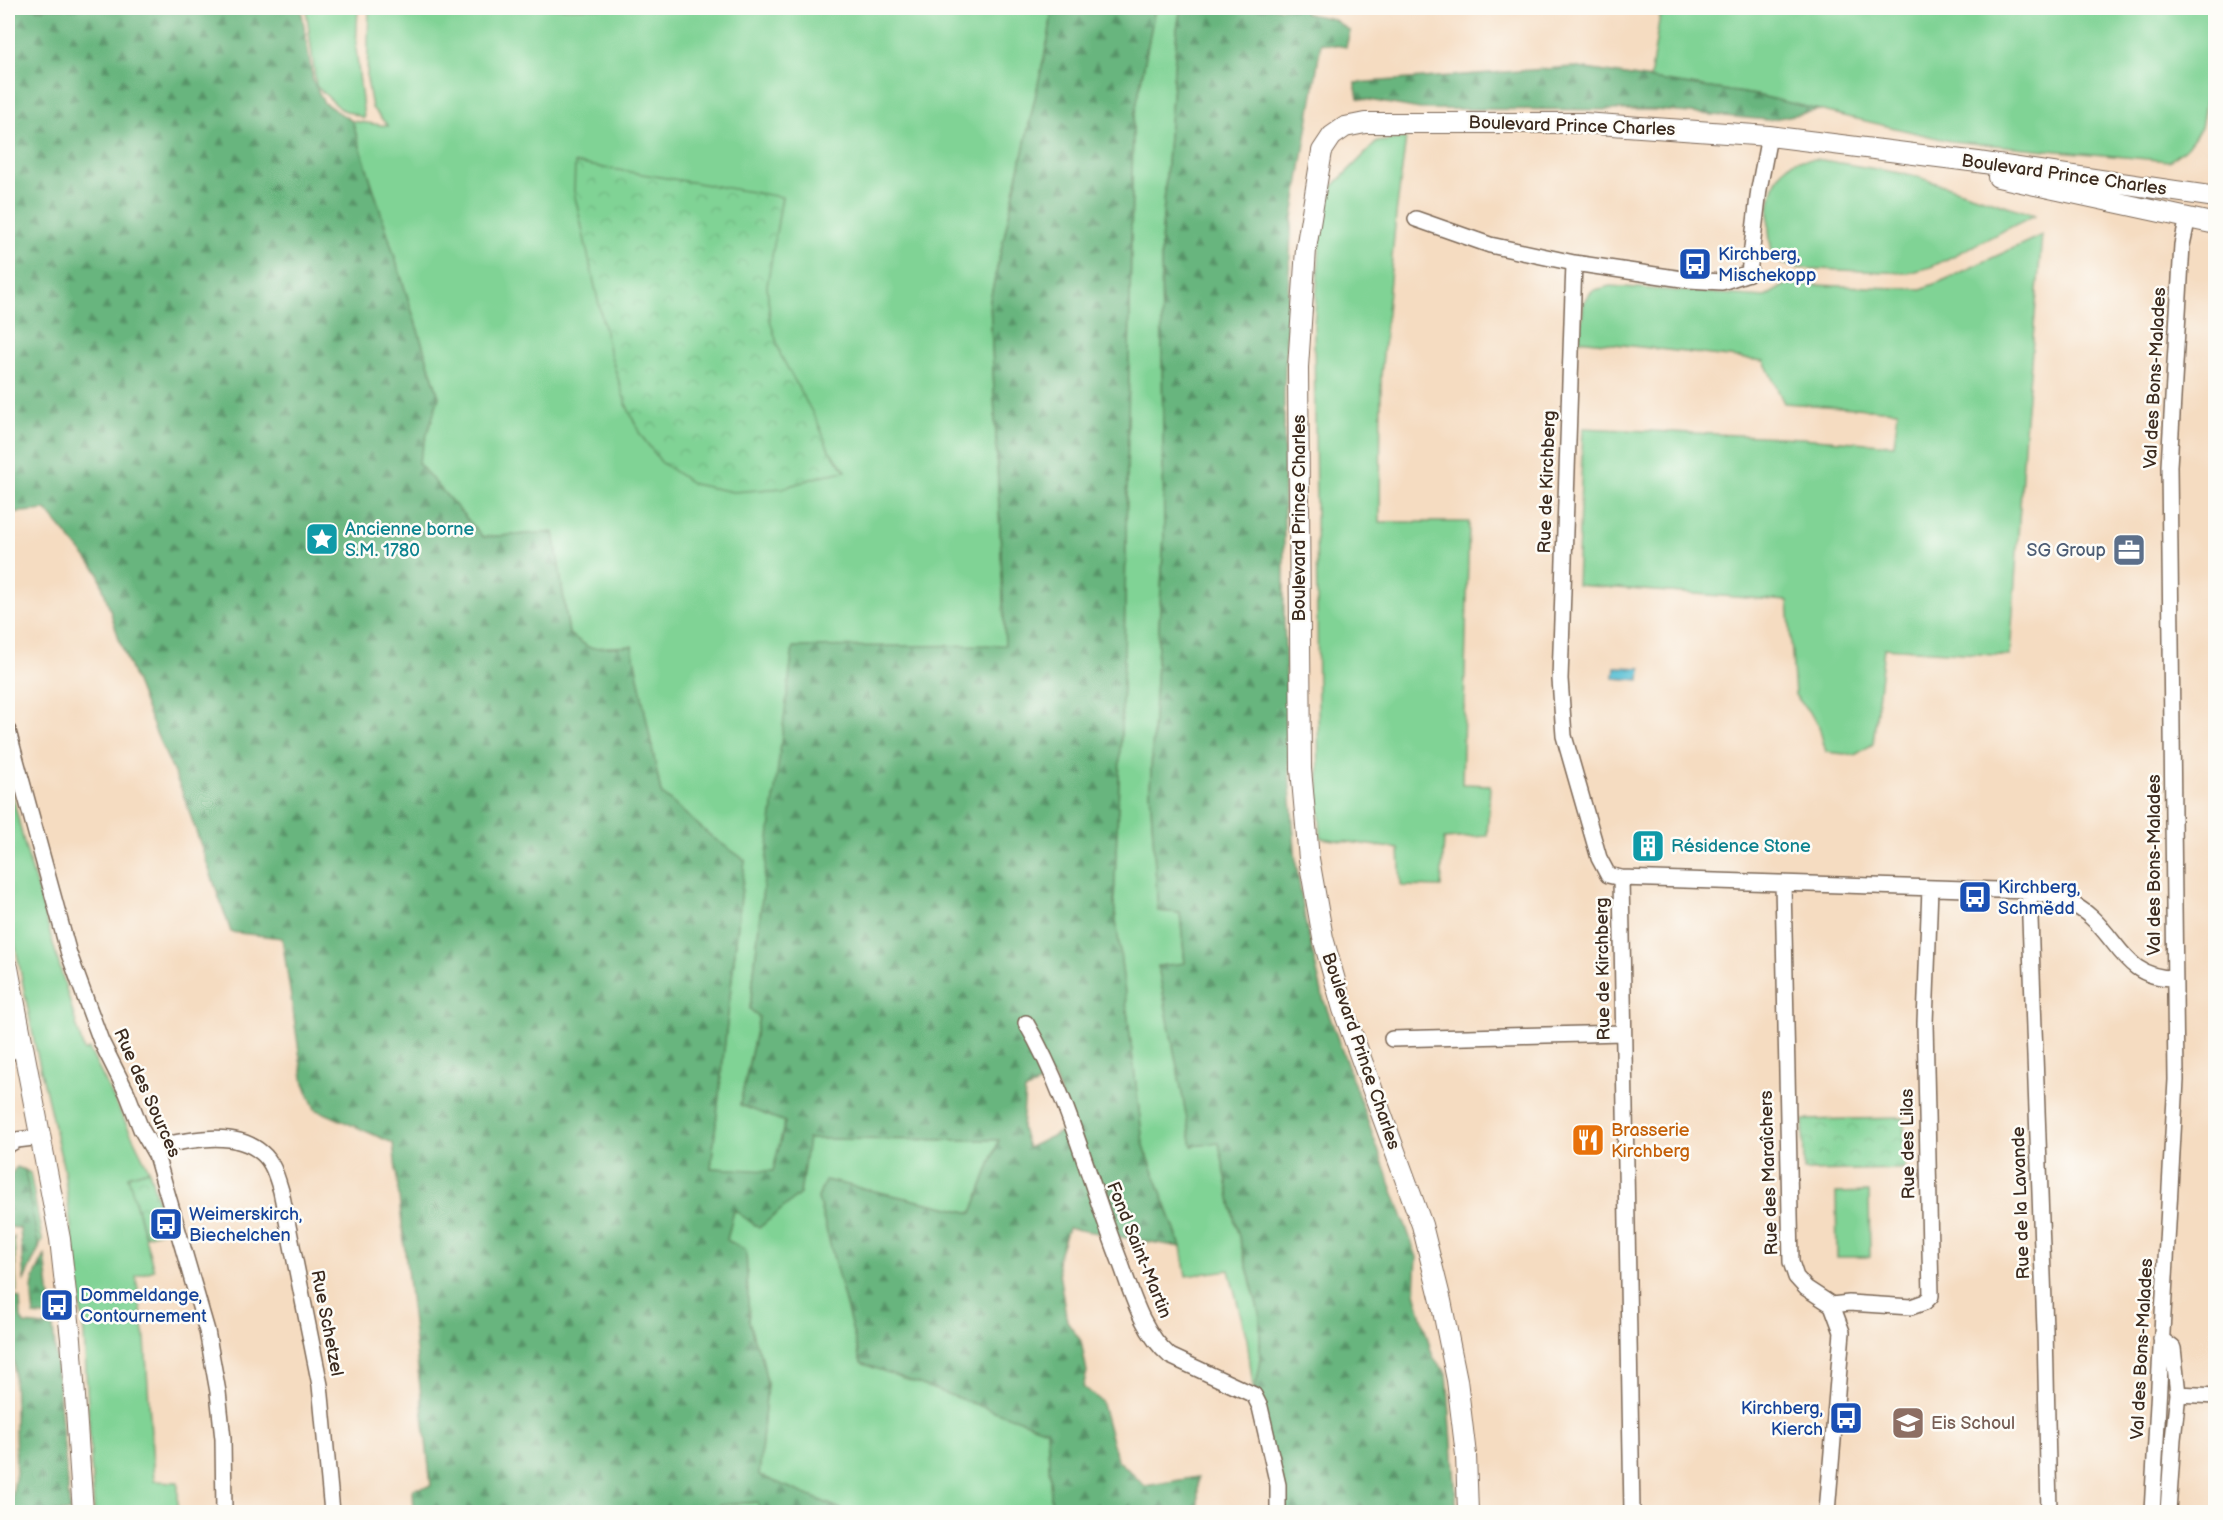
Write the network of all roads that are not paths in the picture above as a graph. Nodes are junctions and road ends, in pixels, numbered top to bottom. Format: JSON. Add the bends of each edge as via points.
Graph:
{"nodes":[{"id":1,"x":1769,"y":136,"type":"junction"},
{"id":2,"x":1900,"y":153,"type":"junction"},
{"id":3,"x":2193,"y":193,"type":"junction"},
{"id":4,"x":2216,"y":197,"type":"edge"},
{"id":5,"x":2188,"y":217,"type":"junction"},
{"id":6,"x":1416,"y":219,"type":"dead end"},
{"id":7,"x":2216,"y":224,"type":"edge"},
{"id":8,"x":1574,"y":263,"type":"junction"},
{"id":9,"x":8,"y":731,"type":"edge"},
{"id":10,"x":1621,"y":878,"type":"junction"},
{"id":11,"x":1783,"y":883,"type":"junction"},
{"id":12,"x":1930,"y":888,"type":"junction"},
{"id":13,"x":2029,"y":891,"type":"junction"},
{"id":14,"x":8,"y":968,"type":"edge"},
{"id":15,"x":2174,"y":978,"type":"junction"},
{"id":16,"x":1026,"y":1023,"type":"dead end"},
{"id":17,"x":1623,"y":1033,"type":"junction"},
{"id":18,"x":22,"y":1039,"type":"junction"},
{"id":19,"x":1392,"y":1039,"type":"dead end"},
{"id":20,"x":8,"y":1054,"type":"edge"},
{"id":21,"x":41,"y":1137,"type":"junction"},
{"id":22,"x":8,"y":1145,"type":"edge"},
{"id":23,"x":153,"y":1147,"type":"junction"},
{"id":24,"x":1832,"y":1305,"type":"junction"},
{"id":25,"x":2161,"y":1339,"type":"junction"},
{"id":26,"x":2178,"y":1394,"type":"junction"},
{"id":27,"x":2216,"y":1396,"type":"edge"},
{"id":28,"x":1466,"y":1455,"type":"junction"},
{"id":29,"x":83,"y":1512,"type":"edge"},
{"id":30,"x":224,"y":1512,"type":"edge"},
{"id":31,"x":332,"y":1512,"type":"edge"},
{"id":32,"x":1278,"y":1512,"type":"edge"},
{"id":33,"x":1468,"y":1512,"type":"edge"},
{"id":34,"x":1480,"y":1512,"type":"edge"},
{"id":35,"x":1632,"y":1512,"type":"edge"},
{"id":36,"x":1827,"y":1512,"type":"edge"},
{"id":37,"x":2049,"y":1512,"type":"edge"},
{"id":38,"x":2152,"y":1512,"type":"edge"},
{"id":39,"x":2168,"y":1512,"type":"edge"}],
"edges":[{"from":1,"to":2,"type":"main road","name":"Boulevard Prince Charles"},
{"from":1,"to":8,"type":"street","via":[[1749,273],[1722,282]]},
{"from":1,"to":28,"type":"main road","name":"Boulevard Prince Charles","via":[[1583,123],[1388,122],[1345,127],[1332,136],[1322,152],[1306,249],[1298,367],[1301,769],[1310,859],[1323,938],[1343,1009],[1422,1225],[1457,1380]]},
{"from":2,"to":3,"type":"main road","name":"Boulevard Prince Charles"},
{"from":2,"to":5,"type":"main road","name":"Boulevard Prince Charles"},
{"from":3,"to":4,"type":"main road","name":"Boulevard Prince Charles"},
{"from":3,"to":5,"type":"main road","name":"Boulevard Prince Charles"},
{"from":5,"to":7,"type":"main road","name":"Boulevard Prince Charles"},
{"from":5,"to":15,"type":"street","name":"Val des Bons-Malades","via":[[2182,245],[2169,466]]},
{"from":6,"to":8,"type":"street","via":[[1490,245]]},
{"from":8,"to":10,"type":"street","name":"Rue de Kirchberg","via":[[1560,679],[1564,736],[1599,858],[1608,875]]},
{"from":9,"to":23,"type":"street","name":"Rue des Sources","via":[[69,954],[101,1041]]},
{"from":10,"to":11,"type":"street"},
{"from":10,"to":17,"type":"street","name":"Rue de Kirchberg"},
{"from":11,"to":12,"type":"street"},
{"from":11,"to":24,"type":"street","name":"Rue des Maraîchers","via":[[1791,1262],[1796,1277],[1806,1288]]},
{"from":12,"to":13,"type":"street"},
{"from":12,"to":24,"type":"street","name":"Rue des Lilas","via":[[1925,1023],[1931,1296],[1911,1307]]},
{"from":13,"to":15,"type":"street","via":[[2066,900],[2091,917],[2138,969],[2150,976]]},
{"from":13,"to":37,"type":"street","name":"Rue de la Lavande"},
{"from":14,"to":18,"type":"main road"},
{"from":15,"to":25,"type":"street","name":"Val des Bons-Malades","via":[[2176,1080]]},
{"from":16,"to":32,"type":"street","name":"Fond Saint-Martin","via":[[1061,1095],[1142,1319],[1158,1346],[1170,1356],[1254,1395],[1278,1485]]},
{"from":17,"to":19,"type":"street"},
{"from":17,"to":35,"type":"street","name":"Rue de Kirchberg"},
{"from":18,"to":20,"type":"street"},
{"from":18,"to":21,"type":"main road"},
{"from":21,"to":22,"type":"street"},
{"from":21,"to":29,"type":"main road","via":[[60,1239],[69,1316]]},
{"from":23,"to":30,"type":"street","name":"Rue des Sources","via":[[207,1330],[223,1439]]},
{"from":23,"to":31,"type":"street","name":"Rue Schetzel","via":[[224,1138],[245,1143],[263,1154],[274,1171],[320,1384]]},
{"from":24,"to":36,"type":"street","via":[[1842,1332]]},
{"from":25,"to":26,"type":"street","via":[[2173,1348]]},
{"from":25,"to":38,"type":"street","name":"Val des Bons-Malades"},
{"from":26,"to":27,"type":"street"},
{"from":26,"to":39,"type":"street"},
{"from":28,"to":33,"type":"main road","name":"Boulevard Prince Charles"},
{"from":28,"to":34,"type":"main road","name":"Boulevard Prince Charles"}]}
